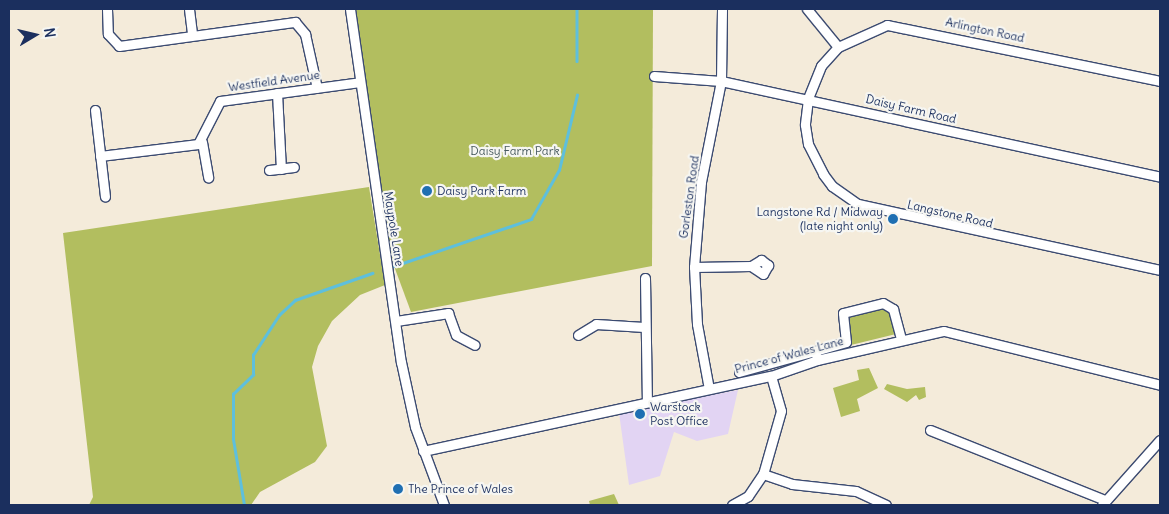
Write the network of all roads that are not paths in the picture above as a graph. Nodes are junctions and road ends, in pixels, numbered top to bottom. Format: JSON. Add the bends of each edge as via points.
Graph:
{"nodes":[{"id":1,"x":107,"y":9,"type":"edge"},
{"id":2,"x":189,"y":9,"type":"edge"},
{"id":3,"x":350,"y":9,"type":"edge"},
{"id":4,"x":722,"y":9,"type":"edge"},
{"id":5,"x":807,"y":9,"type":"edge"},
{"id":6,"x":192,"y":33,"type":"junction"},
{"id":7,"x":838,"y":47,"type":"junction"},
{"id":8,"x":654,"y":76,"type":"dead end"},
{"id":9,"x":1160,"y":80,"type":"edge"},
{"id":10,"x":721,"y":81,"type":"junction"},
{"id":11,"x":360,"y":82,"type":"junction"},
{"id":12,"x":317,"y":88,"type":"junction"},
{"id":13,"x":277,"y":93,"type":"junction"},
{"id":14,"x":808,"y":99,"type":"junction"},
{"id":15,"x":95,"y":110,"type":"dead end"},
{"id":16,"x":202,"y":142,"type":"junction"},
{"id":17,"x":100,"y":156,"type":"junction"},
{"id":18,"x":294,"y":167,"type":"dead end"},
{"id":19,"x":282,"y":169,"type":"junction"},
{"id":20,"x":269,"y":170,"type":"dead end"},
{"id":21,"x":208,"y":177,"type":"dead end"},
{"id":22,"x":1160,"y":177,"type":"edge"},
{"id":23,"x":105,"y":196,"type":"dead end"},
{"id":24,"x":751,"y":266,"type":"dead end"},
{"id":25,"x":694,"y":267,"type":"junction"},
{"id":26,"x":1160,"y":270,"type":"edge"},
{"id":27,"x":645,"y":278,"type":"dead end"},
{"id":28,"x":396,"y":321,"type":"junction"},
{"id":29,"x":644,"y":327,"type":"junction"},
{"id":30,"x":578,"y":335,"type":"dead end"},
{"id":31,"x":901,"y":339,"type":"junction"},
{"id":32,"x":475,"y":345,"type":"dead end"},
{"id":33,"x":815,"y":351,"type":"junction"},
{"id":34,"x":817,"y":360,"type":"junction"},
{"id":35,"x":739,"y":372,"type":"dead end"},
{"id":36,"x":771,"y":376,"type":"junction"},
{"id":37,"x":1160,"y":385,"type":"edge"},
{"id":38,"x":709,"y":389,"type":"junction"},
{"id":39,"x":647,"y":400,"type":"junction"},
{"id":40,"x":930,"y":430,"type":"dead end"},
{"id":41,"x":1160,"y":440,"type":"edge"},
{"id":42,"x":423,"y":450,"type":"junction"},
{"id":43,"x":763,"y":474,"type":"junction"},
{"id":44,"x":1104,"y":503,"type":"edge"},
{"id":45,"x":444,"y":505,"type":"edge"},
{"id":46,"x":732,"y":505,"type":"edge"},
{"id":47,"x":886,"y":505,"type":"edge"}],
"edges":[{"from":1,"to":6,"type":"street","via":[[108,34],[119,46]]},
{"from":2,"to":6,"type":"street"},
{"from":3,"to":11,"type":"street","name":"Maypole Lane"},
{"from":4,"to":10,"type":"street","name":"Gorleston Road"},
{"from":5,"to":7,"type":"street"},
{"from":6,"to":12,"type":"street","via":[[295,22],[305,34]]},
{"from":7,"to":9,"type":"street","name":"Arlington Road","via":[[869,30],[904,26]]},
{"from":7,"to":14,"type":"street","name":"Arlington Road","via":[[821,66]]},
{"from":8,"to":10,"type":"street","name":"Daisy Farm Road"},
{"from":10,"to":14,"type":"street","name":"Daisy Farm Road"},
{"from":10,"to":25,"type":"street","name":"Gorleston Road","via":[[701,182]]},
{"from":11,"to":12,"type":"street","name":"Westfield Avenue"},
{"from":11,"to":28,"type":"street","name":"Maypole Lane"},
{"from":12,"to":13,"type":"street","name":"Westfield Avenue"},
{"from":13,"to":16,"type":"street","name":"Westfield Avenue","via":[[218,102]]},
{"from":13,"to":19,"type":"street"},
{"from":14,"to":22,"type":"street","name":"Daisy Farm Road"},
{"from":14,"to":26,"type":"street","name":"Langstone Road","via":[[808,144],[832,186],[849,200],[993,237]]},
{"from":15,"to":17,"type":"street"},
{"from":16,"to":17,"type":"street"},
{"from":16,"to":21,"type":"street"},
{"from":17,"to":23,"type":"street"},
{"from":18,"to":19,"type":"street"},
{"from":19,"to":20,"type":"street"},
{"from":24,"to":25,"type":"street"},
{"from":25,"to":38,"type":"street","name":"Gorleston Road","via":[[697,324]]},
{"from":27,"to":29,"type":"street"},
{"from":28,"to":32,"type":"street","via":[[448,313],[456,335]]},
{"from":28,"to":42,"type":"street","name":"Maypole Lane"},
{"from":29,"to":30,"type":"street","via":[[596,324]]},
{"from":29,"to":39,"type":"street"},
{"from":31,"to":33,"type":"street","via":[[893,309],[883,303],[842,313],[846,342]]},
{"from":31,"to":34,"type":"street","name":"Prince of Wales Lane"},
{"from":31,"to":37,"type":"street","name":"Prince of Wales Lane","via":[[944,331],[961,334]]},
{"from":33,"to":34,"type":"street"},
{"from":33,"to":35,"type":"street"},
{"from":34,"to":36,"type":"street","name":"Prince of Wales Lane"},
{"from":36,"to":38,"type":"street","name":"Prince of Wales Lane"},
{"from":36,"to":43,"type":"street","via":[[781,411]]},
{"from":38,"to":39,"type":"street","name":"Prince of Wales Lane"},
{"from":39,"to":42,"type":"street","name":"Prince of Wales Lane"},
{"from":40,"to":44,"type":"street"},
{"from":41,"to":44,"type":"street"},
{"from":42,"to":45,"type":"street","name":"Maypole Lane"},
{"from":43,"to":46,"type":"street","via":[[748,496]]},
{"from":43,"to":47,"type":"street","via":[[792,484],[856,491]]}]}
